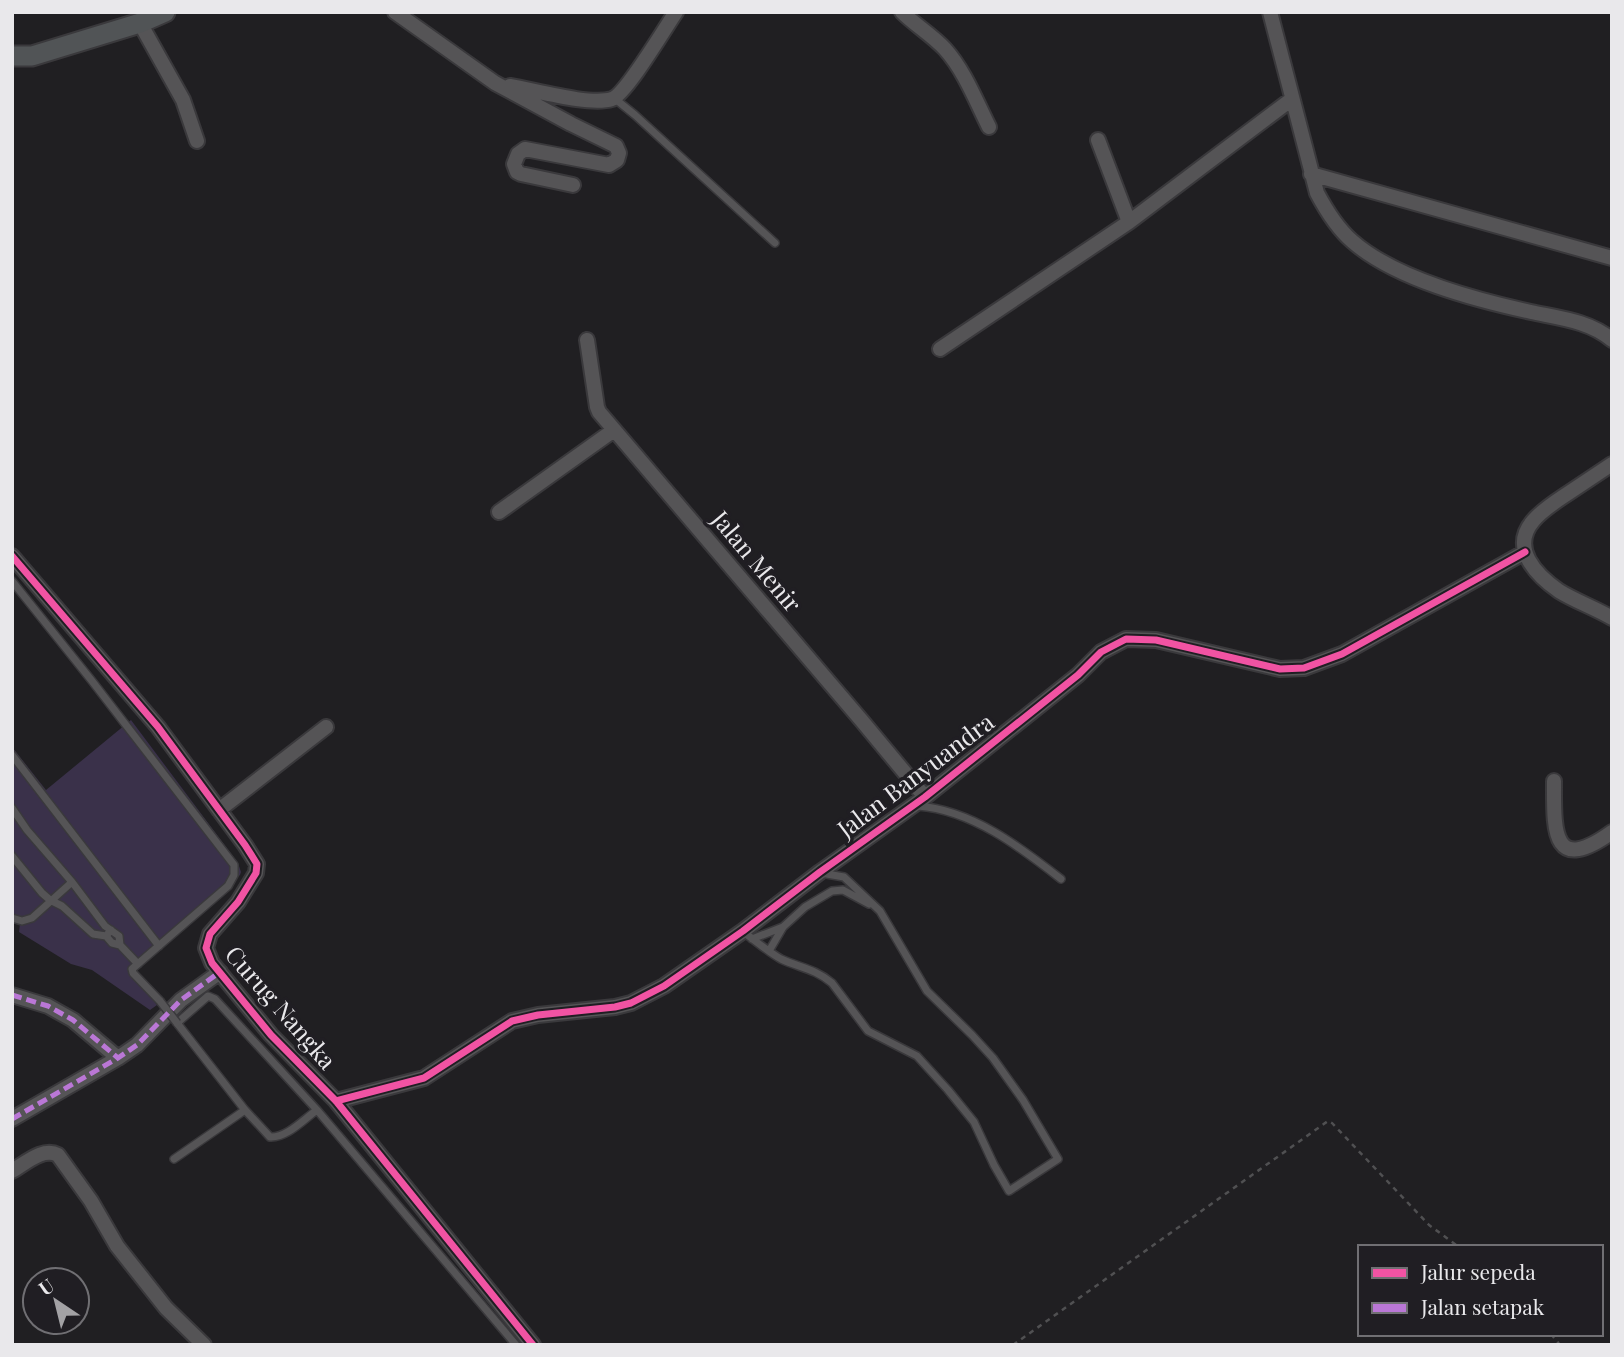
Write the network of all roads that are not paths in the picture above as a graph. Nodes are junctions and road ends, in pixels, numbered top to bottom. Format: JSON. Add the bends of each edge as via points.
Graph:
{"nodes":[{"id":1,"x":165,"y":12,"type":"edge"},
{"id":2,"x":395,"y":12,"type":"edge"},
{"id":3,"x":676,"y":12,"type":"edge"},
{"id":4,"x":1270,"y":12,"type":"edge"},
{"id":5,"x":911,"y":15,"type":"edge"},
{"id":6,"x":140,"y":23,"type":"junction"},
{"id":7,"x":12,"y":56,"type":"edge"},
{"id":8,"x":495,"y":83,"type":"junction"},
{"id":9,"x":614,"y":98,"type":"junction"},
{"id":10,"x":1292,"y":99,"type":"junction"},
{"id":11,"x":989,"y":127,"type":"dead end"},
{"id":12,"x":1098,"y":140,"type":"dead end"},
{"id":13,"x":197,"y":141,"type":"dead end"},
{"id":14,"x":1311,"y":174,"type":"junction"},
{"id":15,"x":572,"y":184,"type":"dead end"},
{"id":16,"x":1129,"y":222,"type":"junction"},
{"id":17,"x":775,"y":243,"type":"dead end"},
{"id":18,"x":1612,"y":258,"type":"edge"},
{"id":19,"x":587,"y":340,"type":"dead end"},
{"id":20,"x":1612,"y":340,"type":"edge"},
{"id":21,"x":940,"y":349,"type":"dead end"},
{"id":22,"x":614,"y":430,"type":"junction"},
{"id":23,"x":1612,"y":464,"type":"edge"},
{"id":24,"x":499,"y":512,"type":"dead end"},
{"id":25,"x":1525,"y":552,"type":"junction"},
{"id":26,"x":12,"y":556,"type":"edge"},
{"id":27,"x":12,"y":581,"type":"edge"},
{"id":28,"x":1612,"y":618,"type":"edge"},
{"id":29,"x":326,"y":727,"type":"dead end"},
{"id":30,"x":12,"y":755,"type":"edge"},
{"id":31,"x":1554,"y":781,"type":"dead end"},
{"id":32,"x":919,"y":801,"type":"junction"},
{"id":33,"x":12,"y":808,"type":"edge"},
{"id":34,"x":219,"y":810,"type":"junction"},
{"id":35,"x":1612,"y":832,"type":"edge"},
{"id":36,"x":12,"y":856,"type":"edge"},
{"id":37,"x":820,"y":872,"type":"junction"},
{"id":38,"x":1061,"y":879,"type":"dead end"},
{"id":39,"x":72,"y":883,"type":"junction"},
{"id":40,"x":50,"y":900,"type":"junction"},
{"id":41,"x":880,"y":911,"type":"junction"},
{"id":42,"x":12,"y":918,"type":"edge"},
{"id":43,"x":783,"y":927,"type":"junction"},
{"id":44,"x":109,"y":933,"type":"junction"},
{"id":45,"x":748,"y":935,"type":"junction"},
{"id":46,"x":159,"y":946,"type":"junction"},
{"id":47,"x":769,"y":950,"type":"junction"},
{"id":48,"x":138,"y":964,"type":"junction"},
{"id":49,"x":220,"y":972,"type":"junction"},
{"id":50,"x":12,"y":995,"type":"edge"},
{"id":51,"x":177,"y":1023,"type":"junction"},
{"id":52,"x":118,"y":1058,"type":"junction"},
{"id":53,"x":336,"y":1101,"type":"junction"},
{"id":54,"x":245,"y":1110,"type":"junction"},
{"id":55,"x":317,"y":1110,"type":"junction"},
{"id":56,"x":12,"y":1119,"type":"edge"},
{"id":57,"x":174,"y":1158,"type":"dead end"},
{"id":58,"x":12,"y":1171,"type":"edge"},
{"id":59,"x":204,"y":1345,"type":"edge"},
{"id":60,"x":516,"y":1345,"type":"edge"},
{"id":61,"x":533,"y":1345,"type":"edge"}],
"edges":[{"from":1,"to":6,"type":"main road"},
{"from":2,"to":8,"type":"street"},
{"from":3,"to":9,"type":"street"},
{"from":4,"to":10,"type":"street"},
{"from":5,"to":11,"type":"street","via":[[950,56]]},
{"from":6,"to":7,"type":"main road","via":[[32,56]]},
{"from":6,"to":13,"type":"street","via":[[183,100]]},
{"from":8,"to":9,"type":"street","via":[[563,96]]},
{"from":8,"to":15,"type":"street","via":[[618,148],[617,160],[609,165],[525,149],[518,154],[517,172]]},
{"from":9,"to":17,"type":"lane"},
{"from":10,"to":14,"type":"street"},
{"from":10,"to":16,"type":"street"},
{"from":12,"to":16,"type":"street"},
{"from":14,"to":18,"type":"street"},
{"from":14,"to":20,"type":"street","via":[[1317,193],[1340,229],[1391,266],[1475,299],[1582,323]]},
{"from":16,"to":21,"type":"street"},
{"from":19,"to":22,"type":"street","name":"Jalan Menir","via":[[597,407]]},
{"from":22,"to":24,"type":"street"},
{"from":22,"to":32,"type":"street","name":"Jalan Menir","via":[[862,721]]},
{"from":23,"to":25,"type":"street","via":[[1533,521],[1525,532]]},
{"from":25,"to":28,"type":"street","via":[[1535,570],[1560,592]]},
{"from":25,"to":32,"type":"street","name":"Jalan Banyuandra","via":[[1342,654],[1304,668],[1280,669],[1156,640],[1126,639],[1101,652],[1079,675]]},
{"from":26,"to":34,"type":"street","name":"Curug Nangka","via":[[158,727]]},
{"from":27,"to":46,"type":"lane","via":[[234,864],[228,886]]},
{"from":29,"to":34,"type":"street"},
{"from":30,"to":46,"type":"lane"},
{"from":31,"to":35,"type":"street","via":[[1554,824],[1564,845],[1573,850],[1586,848]]},
{"from":32,"to":37,"type":"street","name":"Jalan Banyuandra"},
{"from":32,"to":38,"type":"lane","via":[[960,816],[1024,851]]},
{"from":33,"to":39,"type":"lane"},
{"from":34,"to":49,"type":"street","name":"Curug Nangka","via":[[258,868],[208,939],[209,958]]},
{"from":36,"to":40,"type":"lane"},
{"from":37,"to":41,"type":"lane","via":[[844,877]]},
{"from":37,"to":45,"type":"street","name":"Jalan Banyuandra"},
{"from":39,"to":40,"type":"lane"},
{"from":39,"to":44,"type":"lane"},
{"from":40,"to":42,"type":"lane","via":[[29,919]]},
{"from":40,"to":44,"type":"lane","via":[[93,934]]},
{"from":41,"to":43,"type":"lane","via":[[843,890],[832,891]]},
{"from":41,"to":47,"type":"lane","via":[[926,991],[993,1058],[1058,1159],[1009,1191],[974,1122],[917,1056],[868,1031],[825,977]]},
{"from":43,"to":45,"type":"lane"},
{"from":43,"to":47,"type":"lane"},
{"from":44,"to":48,"type":"lane","via":[[119,936],[121,946]]},
{"from":45,"to":47,"type":"lane"},
{"from":45,"to":53,"type":"street","name":"Jalan Banyuandra","via":[[631,1003],[512,1021],[424,1078]]},
{"from":46,"to":48,"type":"lane"},
{"from":48,"to":51,"type":"lane","bridge":true,"via":[[132,973]]},
{"from":49,"to":52,"type":"street","via":[[181,1000]]},
{"from":49,"to":53,"type":"street","name":"Curug Nangka","via":[[271,1035]]},
{"from":50,"to":52,"type":"street","via":[[73,1020]]},
{"from":51,"to":54,"type":"lane"},
{"from":51,"to":55,"type":"lane","via":[[211,996]]},
{"from":52,"to":56,"type":"street"},
{"from":53,"to":61,"type":"street","name":"Curug Nangka"},
{"from":54,"to":55,"type":"lane","via":[[265,1133],[276,1137]]},
{"from":54,"to":57,"type":"lane"},
{"from":55,"to":60,"type":"lane"},
{"from":58,"to":59,"type":"street","via":[[43,1153],[58,1155],[117,1246],[166,1308]]}]}
